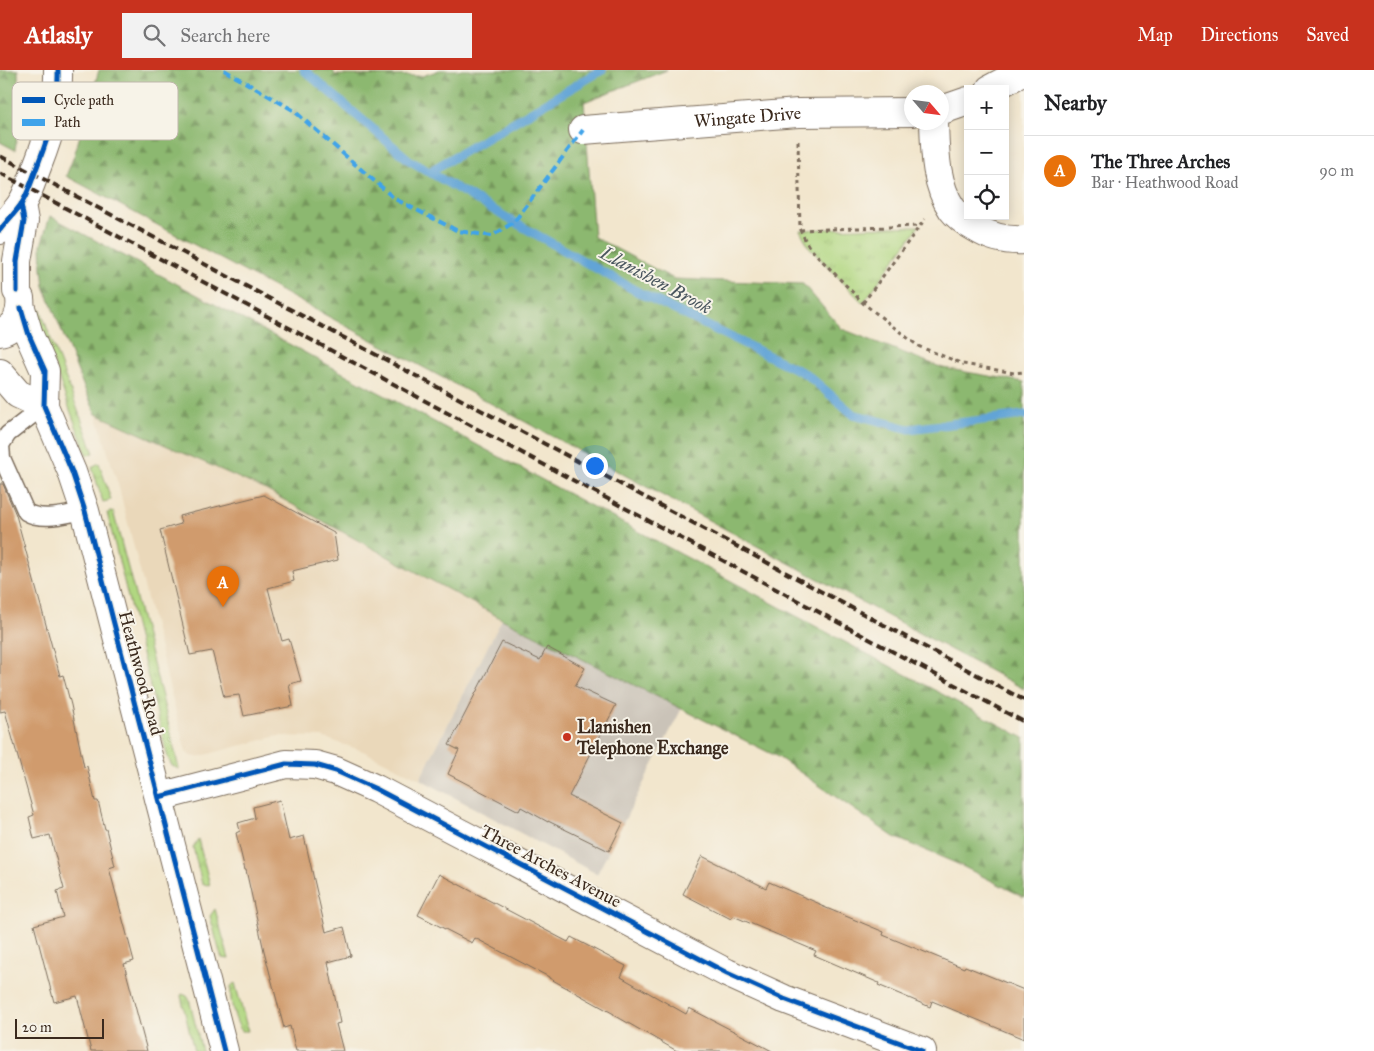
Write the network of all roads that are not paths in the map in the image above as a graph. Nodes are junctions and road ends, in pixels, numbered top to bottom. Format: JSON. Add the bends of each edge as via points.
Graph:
{"nodes":[{"id":1,"x":1024,"y":71,"type":"edge"},
{"id":2,"x":998,"y":85,"type":"edge"},
{"id":3,"x":964,"y":102,"type":"edge"},
{"id":4,"x":949,"y":108,"type":"edge"},
{"id":5,"x":904,"y":112,"type":"edge"},
{"id":6,"x":583,"y":130,"type":"dead end"},
{"id":7,"x":934,"y":130,"type":"edge"},
{"id":8,"x":47,"y":140,"type":"edge"},
{"id":9,"x":21,"y":204,"type":"junction"},
{"id":10,"x":0,"y":230,"type":"edge"},
{"id":11,"x":1024,"y":240,"type":"edge"},
{"id":12,"x":13,"y":293,"type":"edge"},
{"id":13,"x":0,"y":332,"type":"edge"},
{"id":14,"x":0,"y":373,"type":"edge"},
{"id":15,"x":44,"y":406,"type":"junction"},
{"id":16,"x":85,"y":511,"type":"junction"},
{"id":17,"x":159,"y":797,"type":"junction"},
{"id":18,"x":224,"y":1051,"type":"edge"},
{"id":19,"x":922,"y":1051,"type":"edge"}],
"edges":[{"from":1,"to":2,"type":"street"},
{"from":3,"to":4,"type":"street"},
{"from":5,"to":6,"type":"street","name":"Wingate Drive","via":[[798,113]]},
{"from":7,"to":11,"type":"street","via":[[939,176],[944,195],[953,210],[981,232],[998,238]]},
{"from":8,"to":9,"type":"street","name":"Heathwood Road"},
{"from":9,"to":10,"type":"street","name":"Heathwood Road"},
{"from":9,"to":12,"type":"street","name":"Heathwood Road","via":[[24,221]]},
{"from":12,"to":13,"type":"street","via":[[18,317],[6,331]]},
{"from":12,"to":15,"type":"street","name":"Heathwood Road","via":[[45,371]]},
{"from":14,"to":15,"type":"street","via":[[18,394]]},
{"from":15,"to":16,"type":"street","name":"Heathwood Road"},
{"from":15,"to":16,"type":"lane","via":[[8,434],[2,445],[2,458],[26,512],[44,517]]},
{"from":16,"to":17,"type":"street","name":"Heathwood Road"},
{"from":17,"to":18,"type":"street","name":"Heathwood Road"},
{"from":17,"to":19,"type":"street","name":"Three Arches Avenue","via":[[286,764],[314,765],[336,771],[727,973],[784,999]]}]}
